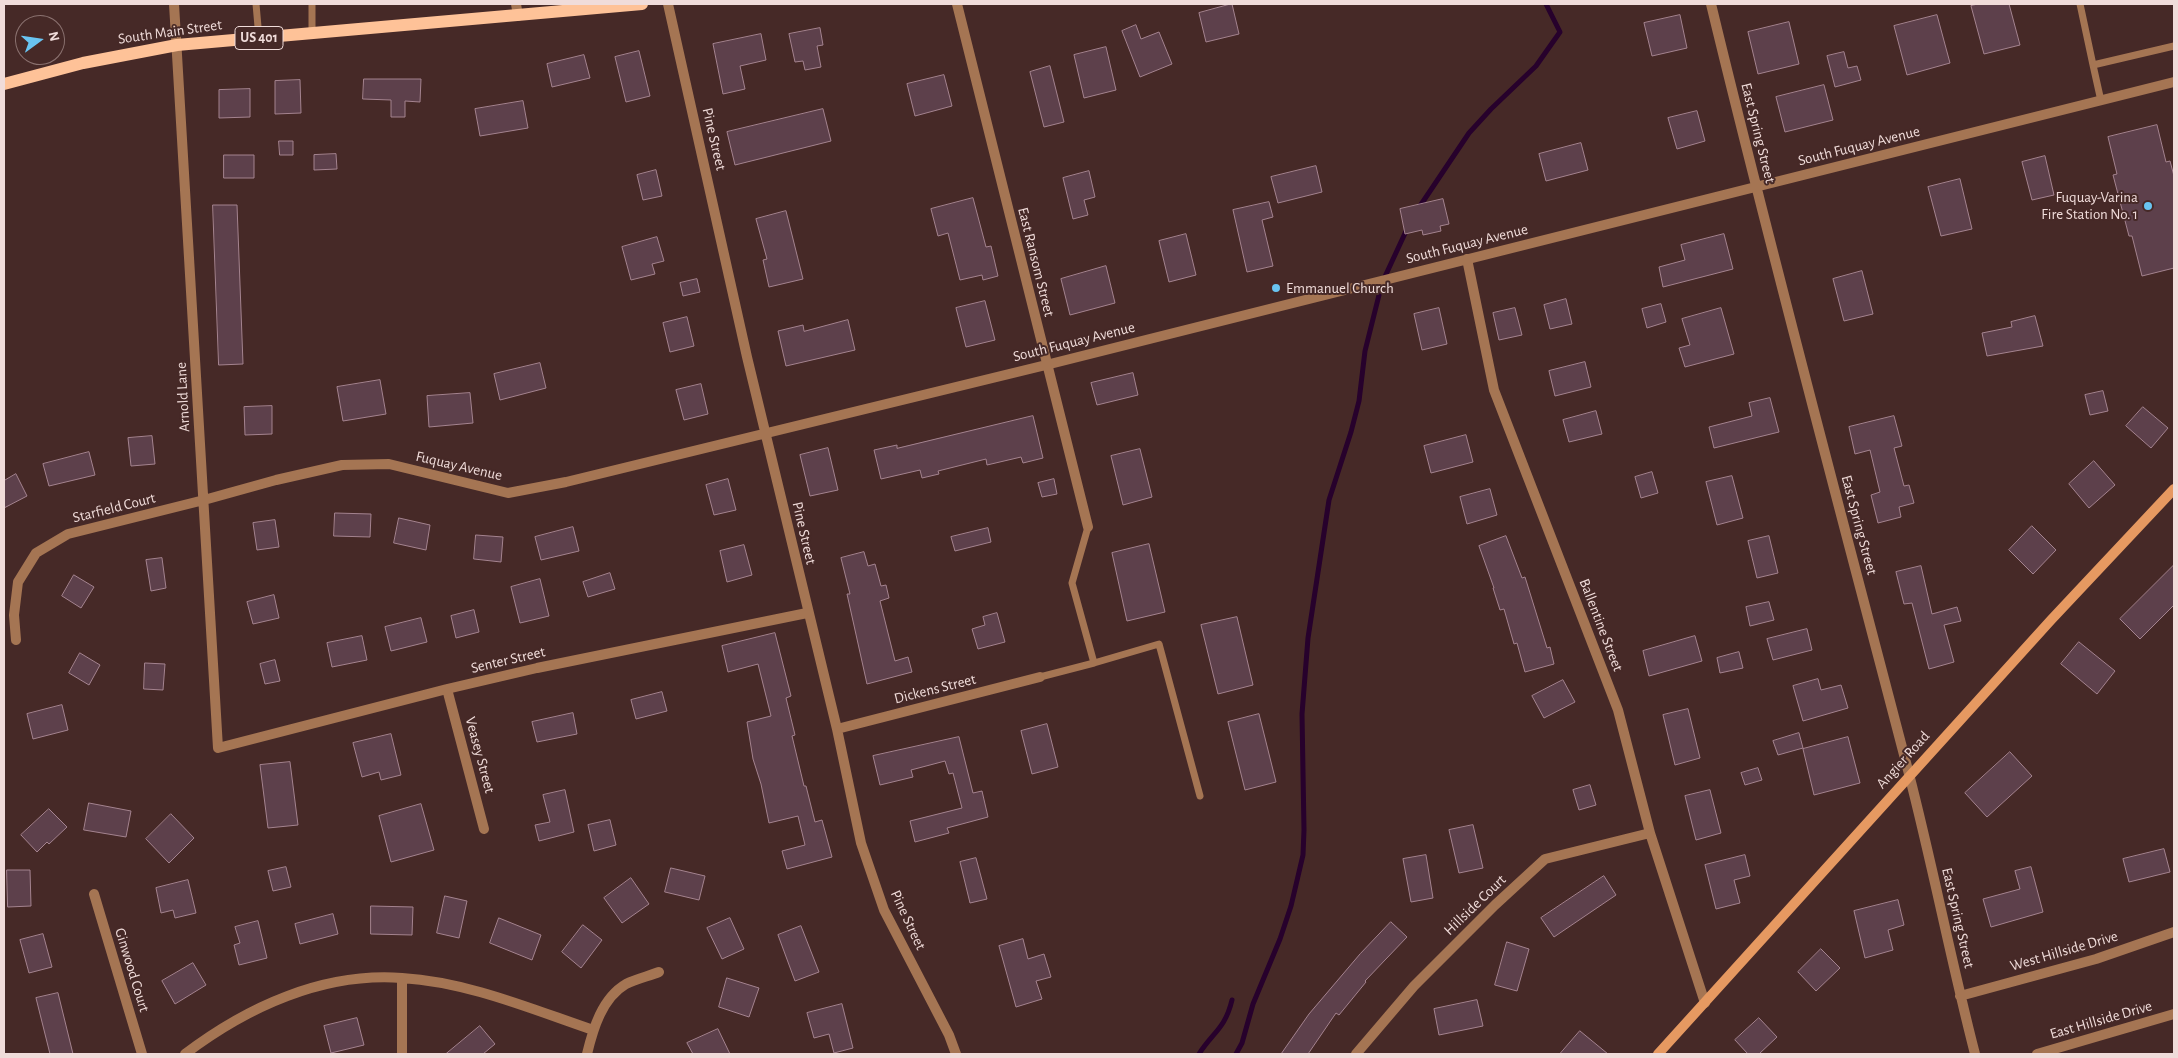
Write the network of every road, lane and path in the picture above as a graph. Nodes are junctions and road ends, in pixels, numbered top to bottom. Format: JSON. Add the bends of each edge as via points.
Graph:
{"nodes":[{"id":1,"x":174,"y":4,"type":"edge"},
{"id":2,"x":256,"y":4,"type":"edge"},
{"id":3,"x":312,"y":4,"type":"edge"},
{"id":4,"x":642,"y":4,"type":"edge"},
{"id":5,"x":668,"y":4,"type":"edge"},
{"id":6,"x":957,"y":4,"type":"edge"},
{"id":7,"x":1711,"y":4,"type":"edge"},
{"id":8,"x":2080,"y":4,"type":"edge"},
{"id":9,"x":517,"y":10,"type":"edge"},
{"id":10,"x":312,"y":33,"type":"junction"},
{"id":11,"x":258,"y":38,"type":"junction"},
{"id":12,"x":177,"y":45,"type":"junction"},
{"id":13,"x":2174,"y":46,"type":"edge"},
{"id":14,"x":2093,"y":66,"type":"junction"},
{"id":15,"x":2174,"y":82,"type":"edge"},
{"id":16,"x":4,"y":84,"type":"edge"},
{"id":17,"x":2100,"y":101,"type":"junction"},
{"id":18,"x":1755,"y":188,"type":"junction"},
{"id":19,"x":1467,"y":259,"type":"junction"},
{"id":20,"x":1046,"y":365,"type":"junction"},
{"id":21,"x":766,"y":433,"type":"junction"},
{"id":22,"x":2174,"y":489,"type":"edge"},
{"id":23,"x":204,"y":500,"type":"junction"},
{"id":24,"x":1088,"y":527,"type":"joint"},
{"id":25,"x":807,"y":613,"type":"junction"},
{"id":26,"x":16,"y":640,"type":"dead end"},
{"id":27,"x":1094,"y":662,"type":"junction"},
{"id":28,"x":1040,"y":677,"type":"joint"},
{"id":29,"x":447,"y":689,"type":"junction"},
{"id":30,"x":837,"y":729,"type":"junction"},
{"id":31,"x":218,"y":748,"type":"joint"},
{"id":32,"x":1909,"y":775,"type":"junction"},
{"id":33,"x":1200,"y":796,"type":"dead end"},
{"id":34,"x":484,"y":829,"type":"dead end"},
{"id":35,"x":1650,"y":834,"type":"junction"},
{"id":36,"x":94,"y":894,"type":"dead end"},
{"id":37,"x":2174,"y":932,"type":"edge"},
{"id":38,"x":660,"y":972,"type":"dead end"},
{"id":39,"x":402,"y":978,"type":"junction"},
{"id":40,"x":1960,"y":996,"type":"junction"},
{"id":41,"x":1704,"y":1003,"type":"junction"},
{"id":42,"x":2174,"y":1014,"type":"edge"},
{"id":43,"x":593,"y":1030,"type":"junction"},
{"id":44,"x":142,"y":1054,"type":"edge"},
{"id":45,"x":185,"y":1054,"type":"edge"},
{"id":46,"x":402,"y":1054,"type":"edge"},
{"id":47,"x":587,"y":1054,"type":"edge"},
{"id":48,"x":956,"y":1054,"type":"edge"},
{"id":49,"x":1356,"y":1054,"type":"edge"},
{"id":50,"x":1658,"y":1054,"type":"edge"},
{"id":51,"x":1976,"y":1054,"type":"edge"},
{"id":52,"x":2036,"y":1054,"type":"edge"}],
"edges":[{"from":1,"to":12,"type":"street","name":"Arnold Lane"},
{"from":2,"to":11,"type":"lane"},
{"from":3,"to":10,"type":"lane"},
{"from":4,"to":9,"type":"main road","name":"South Main Street","number":"US 401"},
{"from":5,"to":21,"type":"street","name":"Pine Street"},
{"from":6,"to":20,"type":"street","name":"East Ransom Street"},
{"from":7,"to":18,"type":"street","name":"East Spring Street"},
{"from":8,"to":14,"type":"lane"},
{"from":9,"to":10,"type":"main road","name":"South Main Street","number":"US 401"},
{"from":10,"to":11,"type":"main road","name":"South Main Street","number":"US 401"},
{"from":11,"to":12,"type":"main road","name":"South Main Street","number":"US 401"},
{"from":12,"to":16,"type":"main road","name":"South Main Street","number":"US 401","via":[[83,63]]},
{"from":12,"to":23,"type":"street","name":"Arnold Lane"},
{"from":13,"to":14,"type":"lane"},
{"from":14,"to":17,"type":"lane"},
{"from":15,"to":17,"type":"street","name":"South Fuquay Avenue"},
{"from":17,"to":18,"type":"street","name":"South Fuquay Avenue"},
{"from":18,"to":19,"type":"street","name":"South Fuquay Avenue"},
{"from":18,"to":32,"type":"street","name":"East Spring Street"},
{"from":19,"to":20,"type":"street","name":"South Fuquay Avenue"},
{"from":19,"to":35,"type":"street","name":"Ballentine Street","via":[[1494,390],[1618,710]]},
{"from":20,"to":21,"type":"street","name":"South Fuquay Avenue"},
{"from":20,"to":24,"type":"street","name":"East Ransom Street"},
{"from":21,"to":23,"type":"street","name":"Fuquay Avenue","via":[[508,493],[389,464],[342,465]]},
{"from":21,"to":25,"type":"street","name":"Pine Street"},
{"from":22,"to":32,"type":"street","name":"Angier Road"},
{"from":23,"to":26,"type":"street","name":"Starfield Court","via":[[68,534],[36,553],[18,582],[14,615]]},
{"from":23,"to":31,"type":"street","name":"Arnold Lane"},
{"from":24,"to":27,"type":"lane","via":[[1072,583]]},
{"from":25,"to":29,"type":"street","name":"Senter Street"},
{"from":25,"to":30,"type":"street","name":"Pine Street"},
{"from":27,"to":28,"type":"lane"},
{"from":27,"to":33,"type":"lane","via":[[1159,644]]},
{"from":28,"to":30,"type":"street","name":"Dickens Street"},
{"from":29,"to":31,"type":"street","name":"Senter Street"},
{"from":29,"to":34,"type":"street","name":"Veasey Street"},
{"from":30,"to":48,"type":"street","name":"Pine Street","via":[[861,843],[884,910]]},
{"from":32,"to":40,"type":"street","name":"East Spring Street"},
{"from":32,"to":41,"type":"street","name":"Angier Road"},
{"from":35,"to":41,"type":"street","name":"Ballentine Street"},
{"from":35,"to":49,"type":"street","name":"Hillside Court","via":[[1545,859],[1421,979]]},
{"from":36,"to":44,"type":"street","name":"Ginwood Court"},
{"from":37,"to":40,"type":"street","name":"West Hillside Drive","via":[[2096,960]]},
{"from":38,"to":43,"type":"street","via":[[626,984],[610,996]]},
{"from":39,"to":43,"type":"street","via":[[456,986]]},
{"from":39,"to":45,"type":"street","via":[[346,979],[303,990],[214,1032]]},
{"from":39,"to":46,"type":"street"},
{"from":40,"to":51,"type":"street","name":"East Spring Street"},
{"from":41,"to":50,"type":"street","name":"Angier Road"},
{"from":42,"to":52,"type":"street","name":"East Hillside Drive"},
{"from":43,"to":47,"type":"street"}]}
